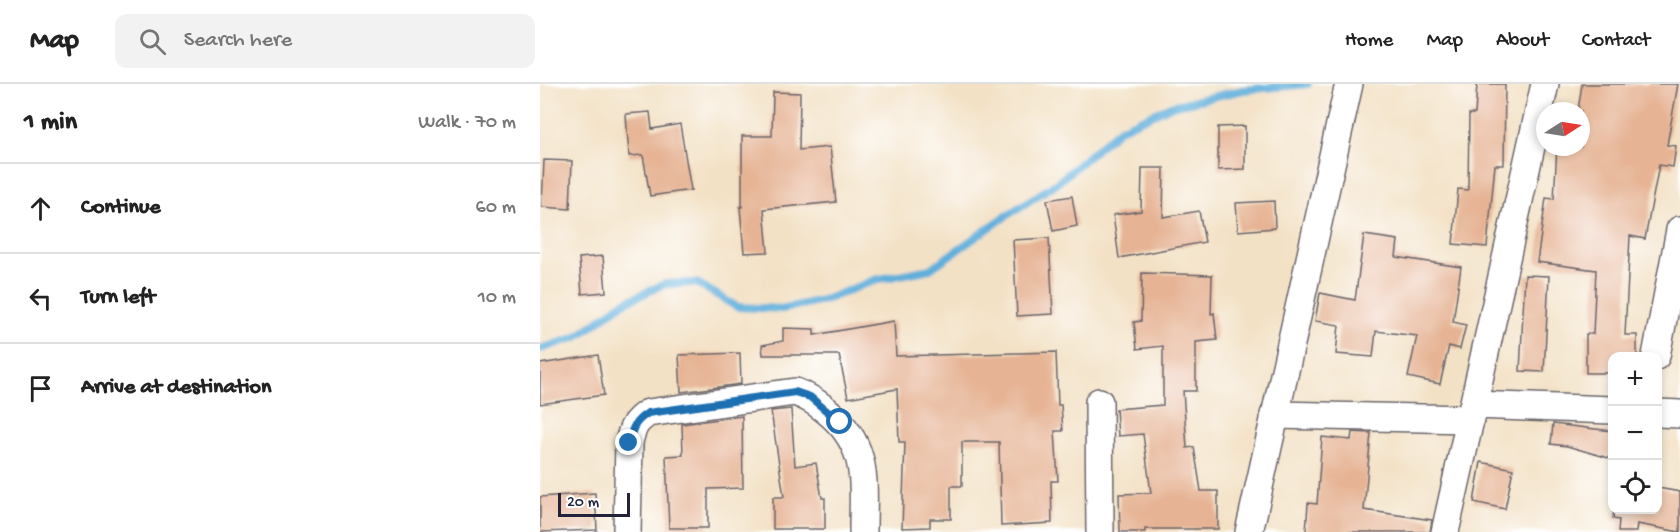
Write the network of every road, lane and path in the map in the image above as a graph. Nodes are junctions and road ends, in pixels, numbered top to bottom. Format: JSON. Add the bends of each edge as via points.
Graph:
{"nodes":[{"id":1,"x":1349,"y":84,"type":"edge"},
{"id":2,"x":1545,"y":84,"type":"edge"},
{"id":3,"x":1680,"y":230,"type":"edge"},
{"id":4,"x":1657,"y":352,"type":"edge"},
{"id":5,"x":1099,"y":402,"type":"dead end"},
{"id":6,"x":1608,"y":410,"type":"edge"},
{"id":7,"x":1473,"y":412,"type":"junction"},
{"id":8,"x":1662,"y":413,"type":"edge"},
{"id":9,"x":1680,"y":414,"type":"edge"},
{"id":10,"x":1274,"y":415,"type":"junction"},
{"id":11,"x":627,"y":532,"type":"edge"},
{"id":12,"x":863,"y":532,"type":"edge"},
{"id":13,"x":1100,"y":532,"type":"edge"},
{"id":14,"x":1249,"y":532,"type":"edge"},
{"id":15,"x":1445,"y":532,"type":"edge"}],
"edges":[{"from":1,"to":10,"type":"street"},
{"from":2,"to":7,"type":"street"},
{"from":3,"to":4,"type":"street"},
{"from":5,"to":13,"type":"street"},
{"from":6,"to":7,"type":"street"},
{"from":7,"to":10,"type":"street"},
{"from":7,"to":15,"type":"street"},
{"from":8,"to":9,"type":"street"},
{"from":10,"to":14,"type":"street"},
{"from":11,"to":12,"type":"street","via":[[629,443],[638,420],[648,413],[795,392],[810,397],[851,436],[863,476]]}]}
